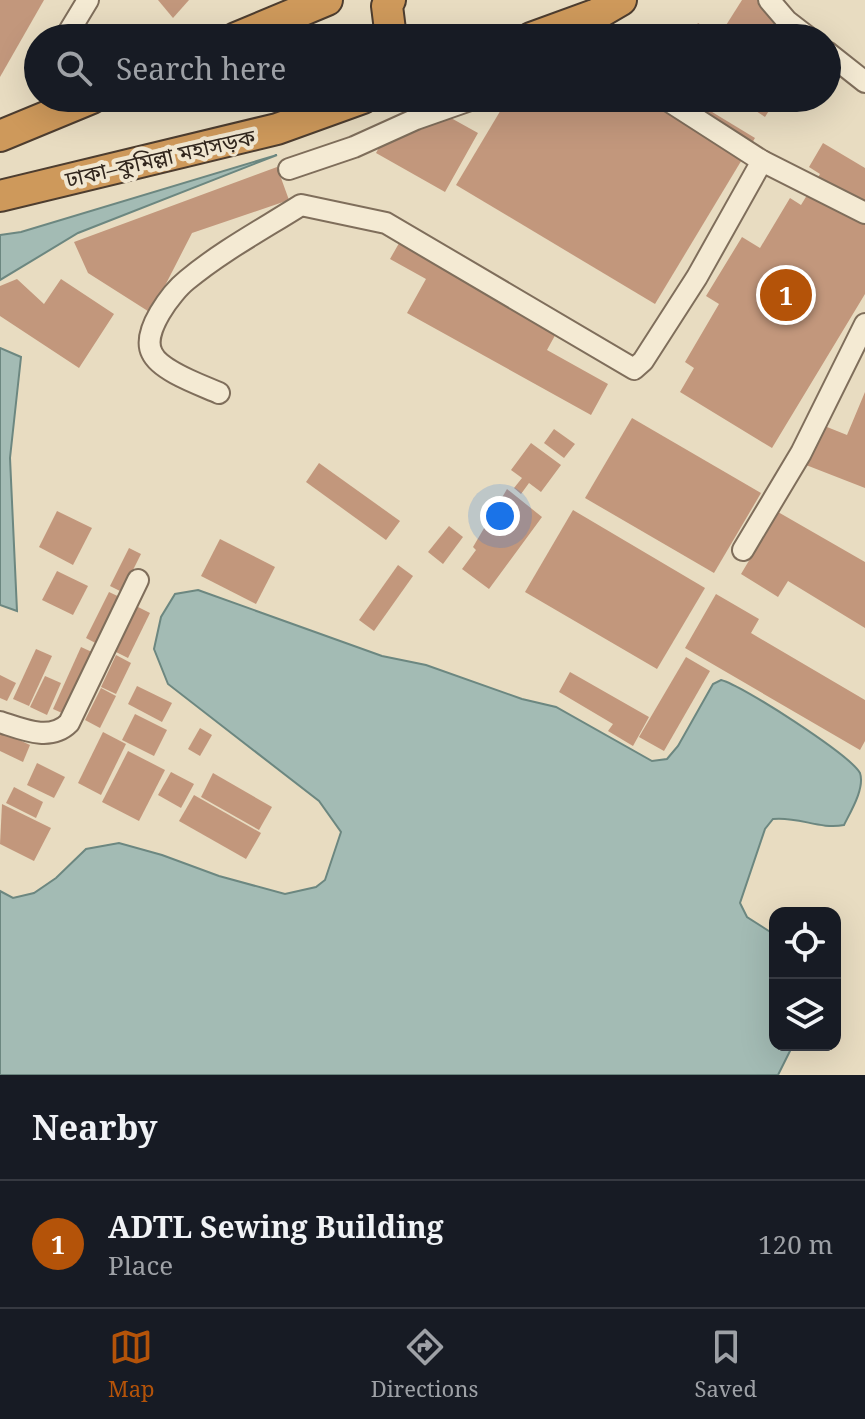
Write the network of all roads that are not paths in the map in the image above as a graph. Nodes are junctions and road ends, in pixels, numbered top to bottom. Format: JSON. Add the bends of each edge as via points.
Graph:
{"nodes":[{"id":1,"x":88,"y":0,"type":"edge"},
{"id":2,"x":327,"y":0,"type":"edge"},
{"id":3,"x":390,"y":0,"type":"edge"},
{"id":4,"x":621,"y":0,"type":"edge"},
{"id":5,"x":769,"y":0,"type":"edge"},
{"id":6,"x":73,"y":24,"type":"edge"},
{"id":7,"x":270,"y":24,"type":"edge"},
{"id":8,"x":389,"y":24,"type":"edge"},
{"id":9,"x":570,"y":24,"type":"edge"},
{"id":10,"x":791,"y":24,"type":"edge"},
{"id":11,"x":841,"y":63,"type":"edge"},
{"id":12,"x":865,"y":82,"type":"edge"},
{"id":13,"x":39,"y":112,"type":"edge"},
{"id":14,"x":286,"y":112,"type":"edge"},
{"id":15,"x":324,"y":112,"type":"edge"},
{"id":16,"x":436,"y":112,"type":"edge"},
{"id":17,"x":686,"y":112,"type":"edge"},
{"id":18,"x":277,"y":129,"type":"junction"},
{"id":19,"x":0,"y":136,"type":"edge"},
{"id":20,"x":762,"y":161,"type":"junction"},
{"id":21,"x":289,"y":169,"type":"dead end"},
{"id":22,"x":0,"y":196,"type":"edge"},
{"id":23,"x":865,"y":213,"type":"edge"},
{"id":24,"x":865,"y":324,"type":"edge"},
{"id":25,"x":219,"y":393,"type":"dead end"},
{"id":26,"x":743,"y":550,"type":"dead end"},
{"id":27,"x":138,"y":580,"type":"dead end"},
{"id":28,"x":0,"y":722,"type":"edge"}],
"edges":[{"from":1,"to":6,"type":"street"},
{"from":2,"to":7,"type":"highway"},
{"from":3,"to":8,"type":"highway"},
{"from":4,"to":9,"type":"highway"},
{"from":5,"to":10,"type":"street"},
{"from":11,"to":12,"type":"street"},
{"from":13,"to":19,"type":"highway"},
{"from":14,"to":18,"type":"highway"},
{"from":15,"to":18,"type":"highway","name":"ঢাকা–কুমিল্লা মহাসড়ক"},
{"from":16,"to":21,"type":"street"},
{"from":17,"to":20,"type":"street"},
{"from":18,"to":22,"type":"highway","name":"ঢাকা–কুমিল্লা মহাসড়ক"},
{"from":20,"to":23,"type":"street"},
{"from":20,"to":25,"type":"street","via":[[697,277],[634,369],[386,223],[301,205],[186,281],[164,305],[154,326],[149,342],[160,364]]},
{"from":24,"to":26,"type":"street","via":[[801,453]]},
{"from":27,"to":28,"type":"street","via":[[69,723],[51,733],[27,732]]}]}
